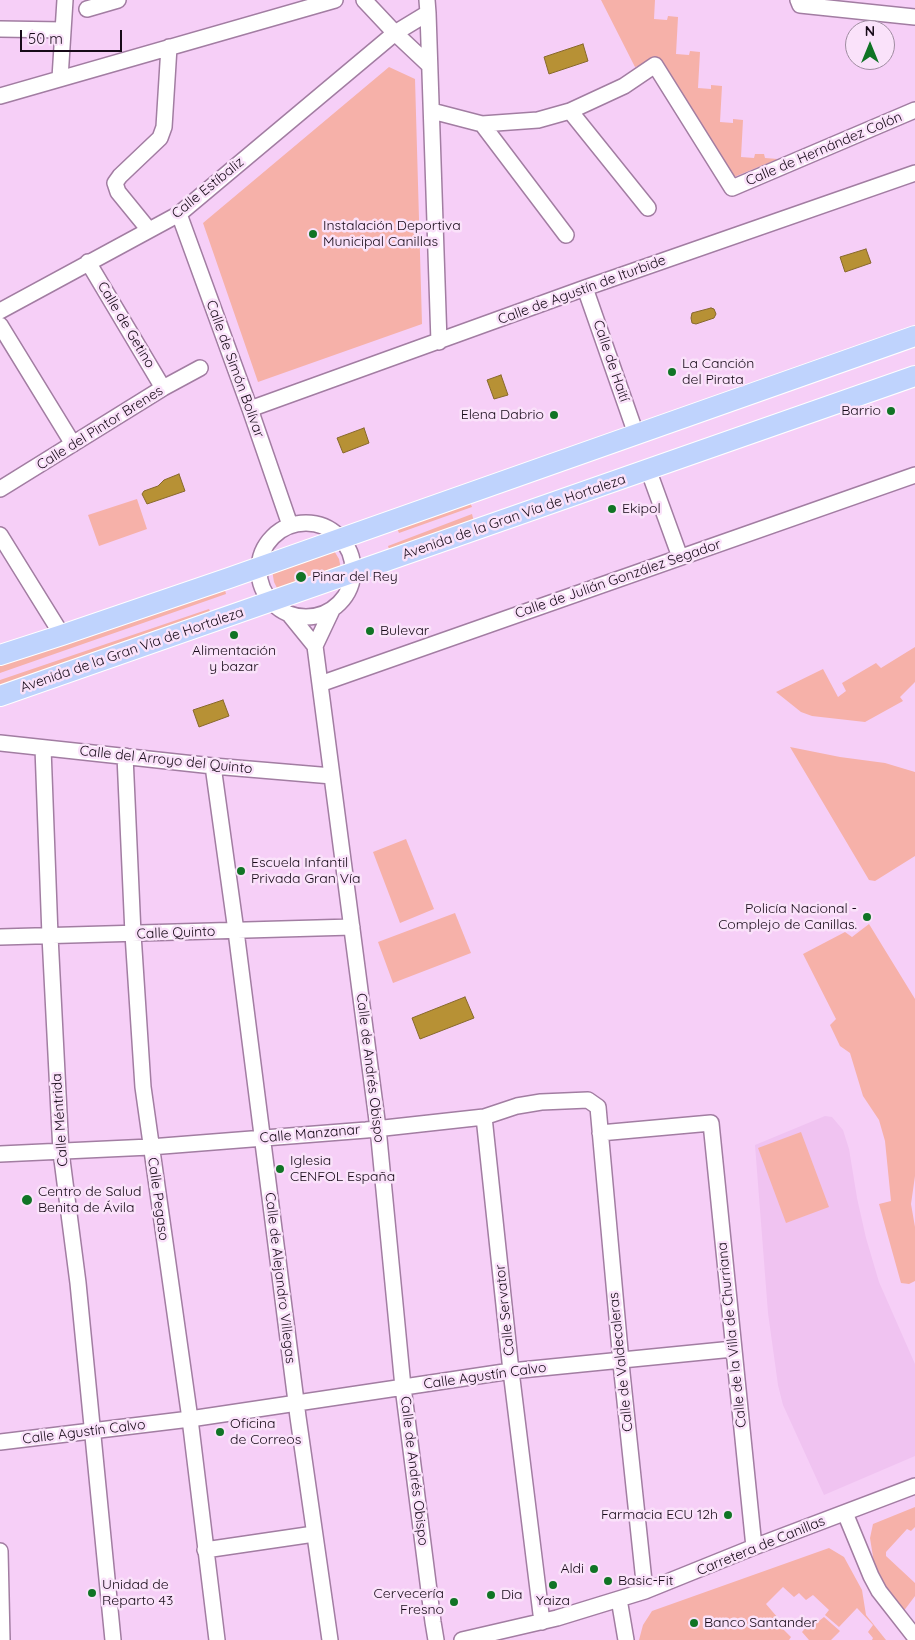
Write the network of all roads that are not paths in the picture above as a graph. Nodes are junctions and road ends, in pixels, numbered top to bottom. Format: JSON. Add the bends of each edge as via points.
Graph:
{"nodes":[{"id":1,"x":64,"y":0,"type":"edge"},
{"id":2,"x":118,"y":0,"type":"edge"},
{"id":3,"x":335,"y":0,"type":"edge"},
{"id":4,"x":364,"y":0,"type":"edge"},
{"id":5,"x":798,"y":0,"type":"edge"},
{"id":6,"x":427,"y":6,"type":"edge"},
{"id":7,"x":87,"y":9,"type":"dead end"},
{"id":8,"x":915,"y":17,"type":"edge"},
{"id":9,"x":0,"y":29,"type":"edge"},
{"id":10,"x":63,"y":30,"type":"junction"},
{"id":11,"x":395,"y":33,"type":"junction"},
{"id":12,"x":169,"y":48,"type":"junction"},
{"id":13,"x":429,"y":65,"type":"junction"},
{"id":14,"x":60,"y":78,"type":"junction"},
{"id":15,"x":0,"y":96,"type":"edge"},
{"id":16,"x":915,"y":110,"type":"edge"},
{"id":17,"x":432,"y":111,"type":"junction"},
{"id":18,"x":570,"y":111,"type":"junction"},
{"id":19,"x":482,"y":124,"type":"junction"},
{"id":20,"x":915,"y":173,"type":"edge"},
{"id":21,"x":648,"y":208,"type":"dead end"},
{"id":22,"x":179,"y":214,"type":"junction"},
{"id":23,"x":149,"y":230,"type":"junction"},
{"id":24,"x":566,"y":235,"type":"dead end"},
{"id":25,"x":88,"y":262,"type":"junction"},
{"id":26,"x":585,"y":288,"type":"junction"},
{"id":27,"x":0,"y":311,"type":"edge"},
{"id":28,"x":0,"y":325,"type":"edge"},
{"id":29,"x":915,"y":336,"type":"edge"},
{"id":30,"x":440,"y":342,"type":"junction"},
{"id":31,"x":200,"y":368,"type":"dead end"},
{"id":32,"x":915,"y":376,"type":"edge"},
{"id":33,"x":163,"y":388,"type":"junction"},
{"id":34,"x":250,"y":409,"type":"junction"},
{"id":35,"x":636,"y":434,"type":"junction"},
{"id":36,"x":73,"y":444,"type":"junction"},
{"id":37,"x":648,"y":469,"type":"junction"},
{"id":38,"x":915,"y":475,"type":"edge"},
{"id":39,"x":0,"y":489,"type":"edge"},
{"id":40,"x":290,"y":525,"type":"junction"},
{"id":41,"x":0,"y":535,"type":"edge"},
{"id":42,"x":341,"y":538,"type":"junction"},
{"id":43,"x":680,"y":557,"type":"junction"},
{"id":44,"x":259,"y":566,"type":"junction"},
{"id":45,"x":353,"y":573,"type":"junction"},
{"id":46,"x":271,"y":602,"type":"junction"},
{"id":47,"x":332,"y":610,"type":"junction"},
{"id":48,"x":289,"y":614,"type":"junction"},
{"id":49,"x":62,"y":635,"type":"junction"},
{"id":50,"x":315,"y":646,"type":"junction"},
{"id":51,"x":0,"y":655,"type":"edge"},
{"id":52,"x":320,"y":684,"type":"junction"},
{"id":53,"x":0,"y":696,"type":"edge"},
{"id":54,"x":0,"y":743,"type":"edge"},
{"id":55,"x":44,"y":748,"type":"junction"},
{"id":56,"x":125,"y":756,"type":"junction"},
{"id":57,"x":212,"y":766,"type":"junction"},
{"id":58,"x":332,"y":776,"type":"junction"},
{"id":59,"x":352,"y":927,"type":"junction"},
{"id":60,"x":236,"y":931,"type":"junction"},
{"id":61,"x":133,"y":934,"type":"junction"},
{"id":62,"x":50,"y":936,"type":"junction"},
{"id":63,"x":0,"y":937,"type":"edge"},
{"id":64,"x":484,"y":1117,"type":"junction"},
{"id":65,"x":378,"y":1128,"type":"junction"},
{"id":66,"x":600,"y":1133,"type":"junction"},
{"id":67,"x":262,"y":1139,"type":"junction"},
{"id":68,"x":150,"y":1147,"type":"junction"},
{"id":69,"x":61,"y":1152,"type":"junction"},
{"id":70,"x":0,"y":1154,"type":"edge"},
{"id":71,"x":733,"y":1349,"type":"junction"},
{"id":72,"x":621,"y":1360,"type":"junction"},
{"id":73,"x":511,"y":1371,"type":"junction"},
{"id":74,"x":403,"y":1387,"type":"junction"},
{"id":75,"x":296,"y":1402,"type":"junction"},
{"id":76,"x":190,"y":1419,"type":"junction"},
{"id":77,"x":92,"y":1430,"type":"junction"},
{"id":78,"x":0,"y":1442,"type":"edge"},
{"id":79,"x":915,"y":1486,"type":"edge"},
{"id":80,"x":845,"y":1513,"type":"junction"},
{"id":81,"x":314,"y":1534,"type":"junction"},
{"id":82,"x":754,"y":1547,"type":"junction"},
{"id":83,"x":205,"y":1550,"type":"junction"},
{"id":84,"x":0,"y":1551,"type":"edge"},
{"id":85,"x":0,"y":1565,"type":"edge"},
{"id":86,"x":645,"y":1591,"type":"junction"},
{"id":87,"x":619,"y":1599,"type":"junction"},
{"id":88,"x":542,"y":1622,"type":"junction"},
{"id":89,"x":516,"y":1634,"type":"edge"},
{"id":90,"x":915,"y":1637,"type":"edge"},
{"id":91,"x":2,"y":1640,"type":"edge"},
{"id":92,"x":113,"y":1640,"type":"edge"},
{"id":93,"x":217,"y":1640,"type":"edge"},
{"id":94,"x":330,"y":1640,"type":"edge"},
{"id":95,"x":436,"y":1640,"type":"edge"},
{"id":96,"x":462,"y":1640,"type":"edge"},
{"id":97,"x":626,"y":1640,"type":"edge"}],
"edges":[{"from":1,"to":10,"type":"street"},
{"from":2,"to":7,"type":"street"},
{"from":3,"to":12,"type":"street"},
{"from":4,"to":11,"type":"street"},
{"from":5,"to":8,"type":"street","via":[[800,5]]},
{"from":6,"to":11,"type":"street","name":"Calle Estíbaliz"},
{"from":6,"to":13,"type":"street"},
{"from":9,"to":10,"type":"street"},
{"from":10,"to":14,"type":"street"},
{"from":11,"to":13,"type":"street"},
{"from":11,"to":22,"type":"street","name":"Calle Estíbaliz"},
{"from":12,"to":14,"type":"street"},
{"from":12,"to":23,"type":"street","via":[[164,127],[160,138],[115,183],[118,192]]},
{"from":13,"to":17,"type":"street"},
{"from":14,"to":15,"type":"street"},
{"from":16,"to":18,"type":"street","name":"Calle de Hernández Colón","via":[[732,188],[655,65],[624,86]]},
{"from":17,"to":19,"type":"street"},
{"from":17,"to":30,"type":"street"},
{"from":18,"to":19,"type":"street","via":[[538,120]]},
{"from":18,"to":21,"type":"street"},
{"from":19,"to":24,"type":"street"},
{"from":20,"to":26,"type":"street","name":"Calle de Agustín de Iturbide"},
{"from":22,"to":23,"type":"street","name":"Calle Estíbaliz"},
{"from":22,"to":34,"type":"street","name":"Calle de Simón Bolívar"},
{"from":23,"to":25,"type":"street","name":"Calle Estíbaliz"},
{"from":25,"to":27,"type":"street","name":"Calle Estíbaliz"},
{"from":25,"to":33,"type":"street","name":"Calle de Getino"},
{"from":26,"to":30,"type":"street","name":"Calle de Agustín de Iturbide"},
{"from":26,"to":35,"type":"street","name":"Calle de Haití"},
{"from":28,"to":36,"type":"street"},
{"from":29,"to":35,"type":"main road"},
{"from":30,"to":34,"type":"street","name":"Calle de Agustín de Iturbide"},
{"from":31,"to":33,"type":"street","name":"Calle del Pintor Brenes"},
{"from":32,"to":37,"type":"main road","name":"Avenida de la Gran Vía de Hortaleza"},
{"from":33,"to":36,"type":"street","name":"Calle del Pintor Brenes"},
{"from":34,"to":40,"type":"street","name":"Calle de Simón Bolívar"},
{"from":35,"to":42,"type":"main road"},
{"from":36,"to":39,"type":"street","name":"Calle del Pintor Brenes"},
{"from":37,"to":43,"type":"street"},
{"from":37,"to":45,"type":"main road","name":"Avenida de la Gran Vía de Hortaleza"},
{"from":38,"to":43,"type":"street","name":"Calle de Julián González Segador"},
{"from":40,"to":42,"type":"street","via":[[317,523]]},
{"from":40,"to":44,"type":"street","via":[[270,538],[261,554]]},
{"from":41,"to":49,"type":"street"},
{"from":42,"to":44,"type":"main road"},
{"from":42,"to":45,"type":"street","via":[[352,560]]},
{"from":43,"to":52,"type":"street","name":"Calle de Julián González Segador"},
{"from":44,"to":46,"type":"street","via":[[265,592]]},
{"from":44,"to":49,"type":"main road"},
{"from":45,"to":46,"type":"main road","name":"Avenida de la Gran Vía de Hortaleza"},
{"from":45,"to":47,"type":"street","via":[[345,594]]},
{"from":46,"to":48,"type":"street"},
{"from":46,"to":53,"type":"main road","name":"Avenida de la Gran Vía de Hortaleza"},
{"from":47,"to":48,"type":"street","via":[[307,618]]},
{"from":47,"to":50,"type":"street"},
{"from":48,"to":50,"type":"street"},
{"from":49,"to":51,"type":"main road"},
{"from":50,"to":52,"type":"street","name":"Calle de Andrés Obispo"},
{"from":52,"to":58,"type":"street","name":"Calle de Andrés Obispo"},
{"from":54,"to":55,"type":"street","name":"Calle del Arroyo del Quinto"},
{"from":55,"to":56,"type":"street","name":"Calle del Arroyo del Quinto"},
{"from":55,"to":62,"type":"street","name":"Calle Méntrida"},
{"from":56,"to":57,"type":"street","name":"Calle del Arroyo del Quinto"},
{"from":56,"to":61,"type":"street","name":"Calle Pegaso"},
{"from":57,"to":58,"type":"street","name":"Calle del Arroyo del Quinto"},
{"from":57,"to":60,"type":"street","name":"Calle de Alejandro Villegas"},
{"from":58,"to":59,"type":"street","name":"Calle de Andrés Obispo"},
{"from":59,"to":60,"type":"street","name":"Calle Quinto"},
{"from":59,"to":65,"type":"street","name":"Calle de Andrés Obispo"},
{"from":60,"to":61,"type":"street","name":"Calle Quinto"},
{"from":60,"to":67,"type":"street","name":"Calle de Alejandro Villegas"},
{"from":61,"to":62,"type":"street","name":"Calle Quinto"},
{"from":61,"to":68,"type":"street","name":"Calle Pegaso"},
{"from":62,"to":63,"type":"street","name":"Calle Quinto"},
{"from":62,"to":69,"type":"street","name":"Calle Méntrida"},
{"from":64,"to":65,"type":"street","name":"Calle Manzanar"},
{"from":64,"to":66,"type":"street","name":"Calle Manzanar","via":[[541,1102],[588,1100],[598,1107]]},
{"from":64,"to":73,"type":"street","name":"Calle Servator"},
{"from":65,"to":67,"type":"street","name":"Calle Manzanar"},
{"from":65,"to":74,"type":"street","name":"Calle de Andrés Obispo"},
{"from":66,"to":71,"type":"street","name":"Calle de la Villa de Churriana","via":[[711,1123]]},
{"from":66,"to":72,"type":"street","name":"Calle de Valdecaleras"},
{"from":67,"to":68,"type":"street","name":"Calle Manzanar"},
{"from":67,"to":75,"type":"street","name":"Calle de Alejandro Villegas"},
{"from":68,"to":69,"type":"street","name":"Calle Manzanar"},
{"from":68,"to":76,"type":"street","name":"Calle Pegaso"},
{"from":69,"to":70,"type":"street","name":"Calle Manzanar"},
{"from":69,"to":77,"type":"street","name":"Calle Méntrida"},
{"from":71,"to":72,"type":"street","name":"Calle Agustín Calvo"},
{"from":71,"to":82,"type":"street","name":"Calle de la Villa de Churriana"},
{"from":72,"to":73,"type":"street","name":"Calle Agustín Calvo"},
{"from":72,"to":86,"type":"street","name":"Calle de Valdecaleras"},
{"from":73,"to":74,"type":"street","name":"Calle Agustín Calvo"},
{"from":73,"to":88,"type":"street","name":"Calle Servator"},
{"from":74,"to":75,"type":"street","name":"Calle Agustín Calvo"},
{"from":74,"to":95,"type":"street","name":"Calle de Andrés Obispo"},
{"from":75,"to":76,"type":"street","name":"Calle Agustín Calvo"},
{"from":75,"to":81,"type":"street","name":"Calle de Alejandro Villegas"},
{"from":76,"to":77,"type":"street","name":"Calle Agustín Calvo"},
{"from":76,"to":83,"type":"street","name":"Calle Pegaso"},
{"from":77,"to":78,"type":"street","name":"Calle Agustín Calvo"},
{"from":77,"to":92,"type":"street","name":"Calle Méntrida"},
{"from":79,"to":80,"type":"street","name":"Carretera de Canillas"},
{"from":80,"to":82,"type":"street","name":"Carretera de Canillas"},
{"from":80,"to":90,"type":"street","via":[[879,1591]]},
{"from":81,"to":83,"type":"street"},
{"from":81,"to":94,"type":"street","name":"Calle de Alejandro Villegas"},
{"from":82,"to":86,"type":"street","name":"Carretera de Canillas"},
{"from":83,"to":93,"type":"street","name":"Calle Pegaso"},
{"from":84,"to":85,"type":"street"},
{"from":85,"to":91,"type":"street"},
{"from":86,"to":87,"type":"street","name":"Carretera de Canillas"},
{"from":87,"to":88,"type":"street","name":"Carretera de Canillas"},
{"from":87,"to":97,"type":"street"},
{"from":88,"to":89,"type":"street","name":"Carretera de Canillas"},
{"from":89,"to":96,"type":"street","name":"Carretera de Canillas"}]}
